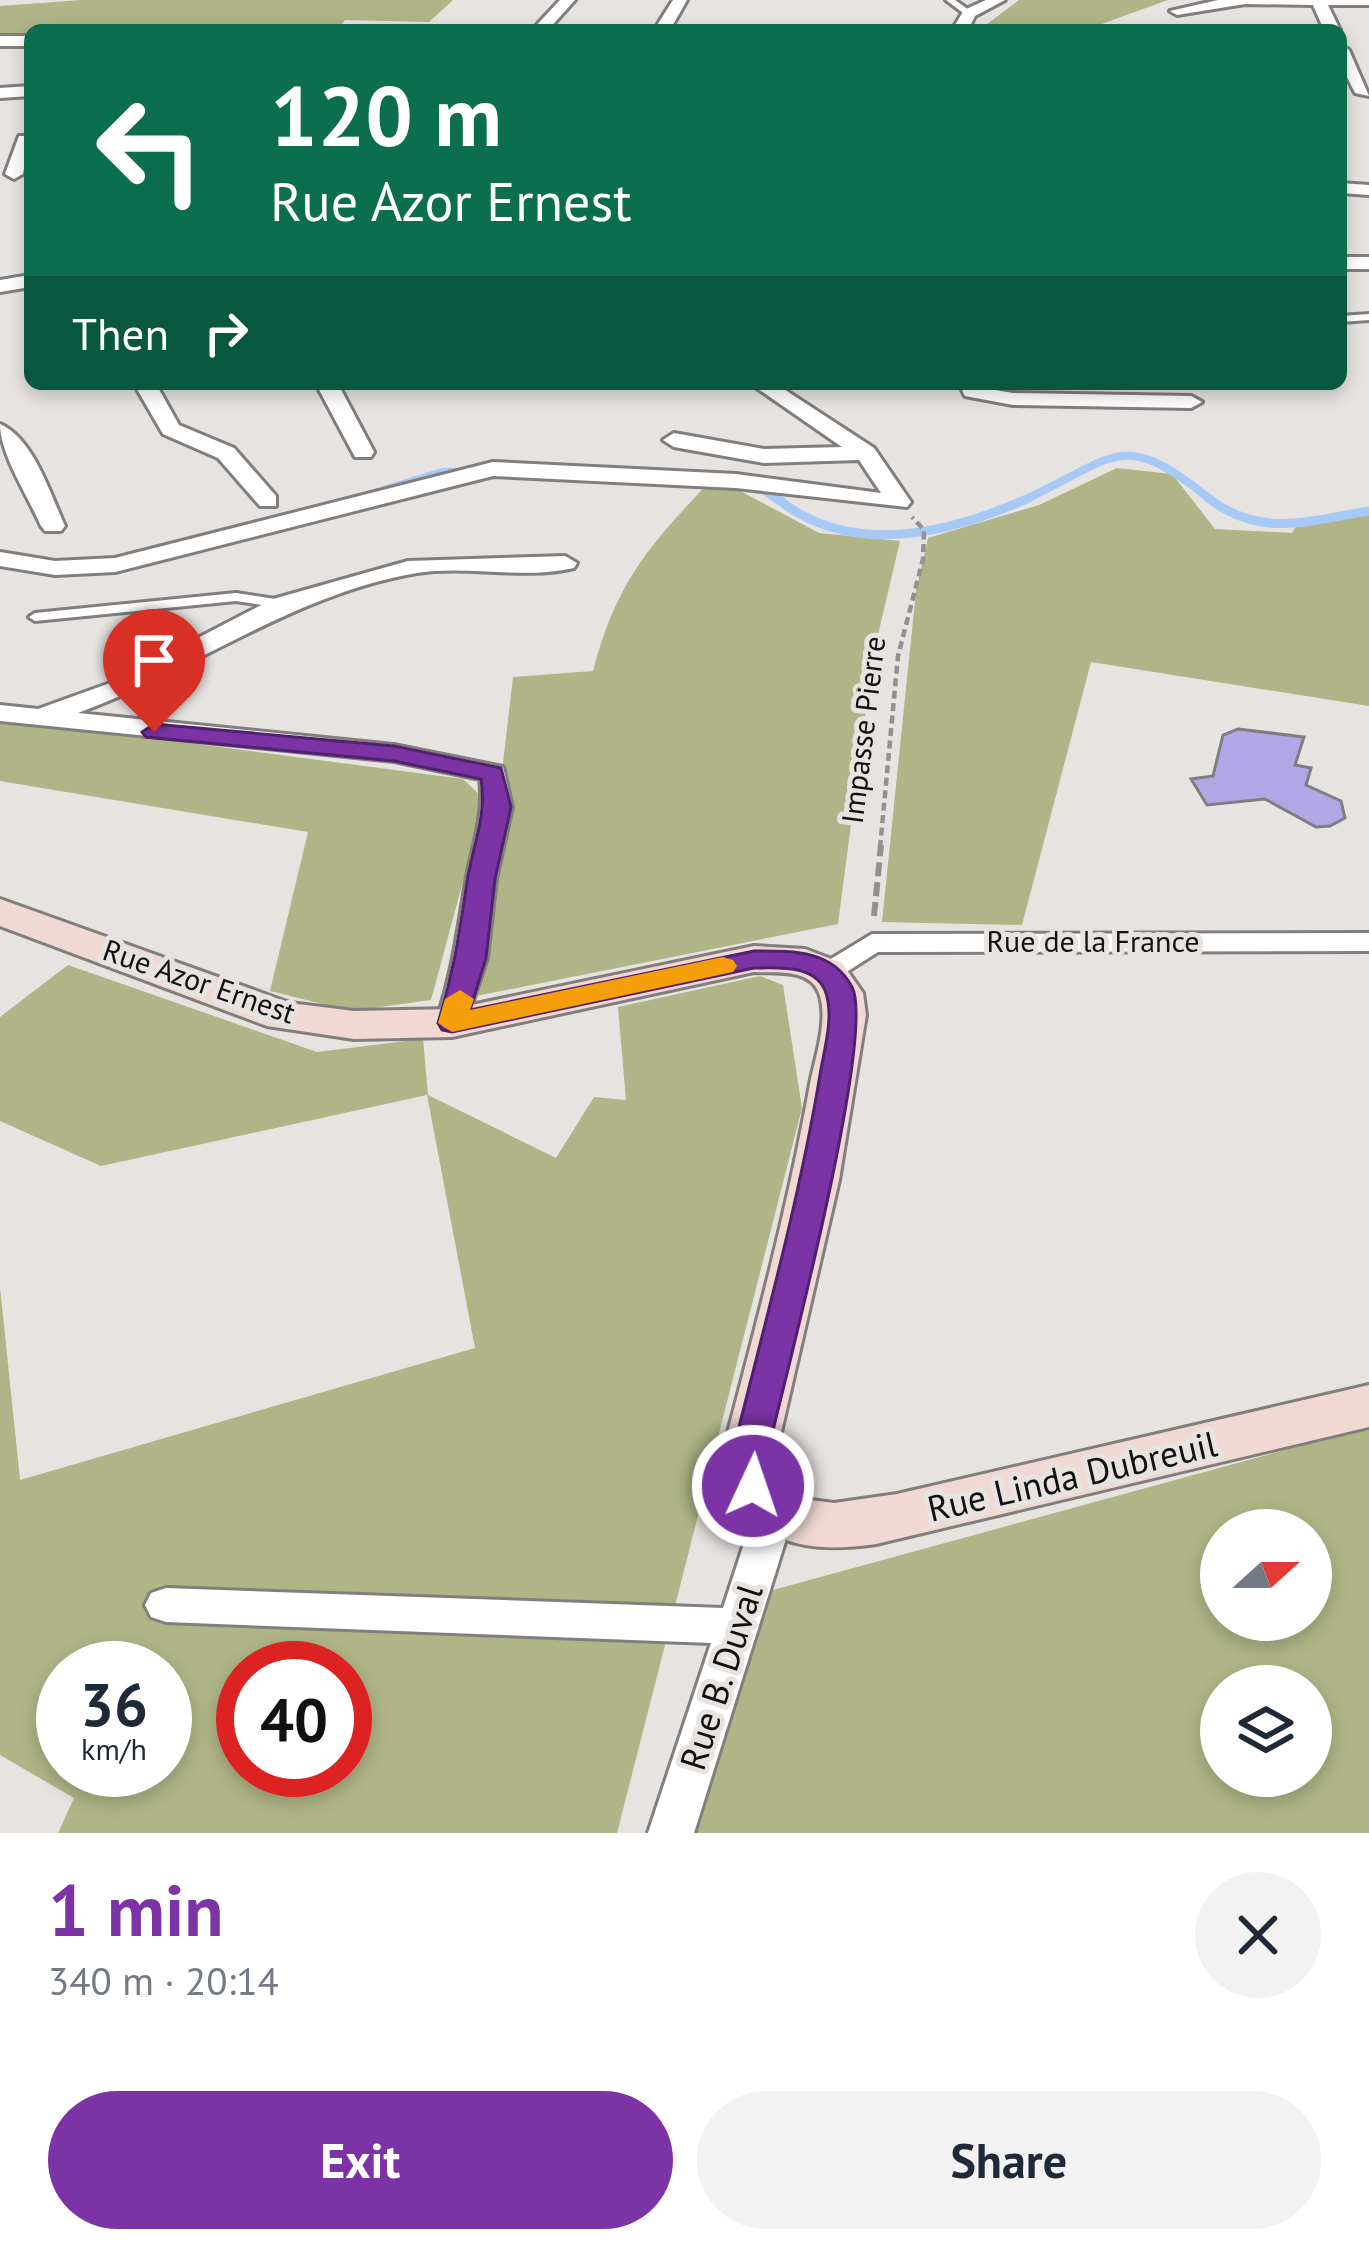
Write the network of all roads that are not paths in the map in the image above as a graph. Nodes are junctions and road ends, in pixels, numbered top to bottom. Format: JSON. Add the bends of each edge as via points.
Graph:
{"nodes":[{"id":1,"x":568,"y":0,"type":"edge"},
{"id":2,"x":950,"y":0,"type":"edge"},
{"id":3,"x":998,"y":0,"type":"edge"},
{"id":4,"x":1319,"y":1,"type":"edge"},
{"id":5,"x":1369,"y":1,"type":"edge"},
{"id":6,"x":1182,"y":5,"type":"edge"},
{"id":7,"x":969,"y":13,"type":"junction"},
{"id":8,"x":546,"y":24,"type":"edge"},
{"id":9,"x":963,"y":24,"type":"edge"},
{"id":10,"x":1347,"y":60,"type":"edge"},
{"id":11,"x":1366,"y":93,"type":"edge"},
{"id":12,"x":24,"y":150,"type":"edge"},
{"id":13,"x":14,"y":174,"type":"dead end"},
{"id":14,"x":148,"y":390,"type":"edge"},
{"id":15,"x":330,"y":390,"type":"edge"},
{"id":16,"x":771,"y":390,"type":"edge"},
{"id":17,"x":972,"y":390,"type":"edge"},
{"id":18,"x":1192,"y":403,"type":"dead end"},
{"id":19,"x":0,"y":431,"type":"edge"},
{"id":20,"x":674,"y":440,"type":"dead end"},
{"id":21,"x":363,"y":452,"type":"dead end"},
{"id":22,"x":866,"y":453,"type":"junction"},
{"id":23,"x":268,"y":501,"type":"dead end"},
{"id":24,"x":53,"y":526,"type":"dead end"},
{"id":25,"x":0,"y":559,"type":"edge"},
{"id":26,"x":565,"y":563,"type":"dead end"},
{"id":27,"x":281,"y":604,"type":"junction"},
{"id":28,"x":35,"y":617,"type":"dead end"},
{"id":29,"x":0,"y":713,"type":"edge"},
{"id":30,"x":36,"y":719,"type":"junction"},
{"id":31,"x":0,"y":912,"type":"edge"},
{"id":32,"x":1369,"y":942,"type":"edge"},
{"id":33,"x":826,"y":971,"type":"junction"},
{"id":34,"x":452,"y":1023,"type":"junction"},
{"id":35,"x":1369,"y":1406,"type":"edge"},
{"id":36,"x":776,"y":1510,"type":"junction"},
{"id":37,"x":166,"y":1605,"type":"dead end"},
{"id":38,"x":737,"y":1626,"type":"junction"},
{"id":39,"x":671,"y":1833,"type":"edge"}],
"edges":[{"from":1,"to":8,"type":"street"},
{"from":2,"to":7,"type":"lane"},
{"from":3,"to":7,"type":"street"},
{"from":4,"to":5,"type":"street"},
{"from":4,"to":6,"type":"street"},
{"from":7,"to":9,"type":"street"},
{"from":10,"to":11,"type":"street"},
{"from":12,"to":13,"type":"street"},
{"from":14,"to":23,"type":"street","via":[[171,429],[226,453]]},
{"from":15,"to":21,"type":"street"},
{"from":16,"to":22,"type":"street"},
{"from":17,"to":18,"type":"street","via":[[1013,399]]},
{"from":19,"to":24,"type":"street","via":[[25,463]]},
{"from":20,"to":22,"type":"street","via":[[764,456]]},
{"from":22,"to":25,"type":"street","via":[[899,502],[736,481],[493,469],[116,565],[55,568]]},
{"from":26,"to":27,"type":"street","via":[[417,566]]},
{"from":27,"to":28,"type":"lane","via":[[236,597]]},
{"from":27,"to":30,"type":"street","via":[[122,688]]},
{"from":29,"to":30,"type":"street"},
{"from":30,"to":34,"type":"street","via":[[394,753],[493,773],[498,807],[472,958]]},
{"from":31,"to":34,"type":"street","name":"Rue Azor Ernest","via":[[284,1016]]},
{"from":32,"to":33,"type":"street","name":"Rue de la France","via":[[872,943]]},
{"from":33,"to":34,"type":"street","name":"Rue Azor Ernest","via":[[800,960],[754,959]]},
{"from":33,"to":36,"type":"street","via":[[844,1016],[830,1106],[746,1467]]},
{"from":35,"to":36,"type":"street","name":"Rue Linda Dubreuil","via":[[851,1525],[794,1520]]},
{"from":36,"to":38,"type":"street","name":"Rue B. Duval"},
{"from":37,"to":38,"type":"street"},
{"from":38,"to":39,"type":"street","name":"Rue B. Duval"}]}
